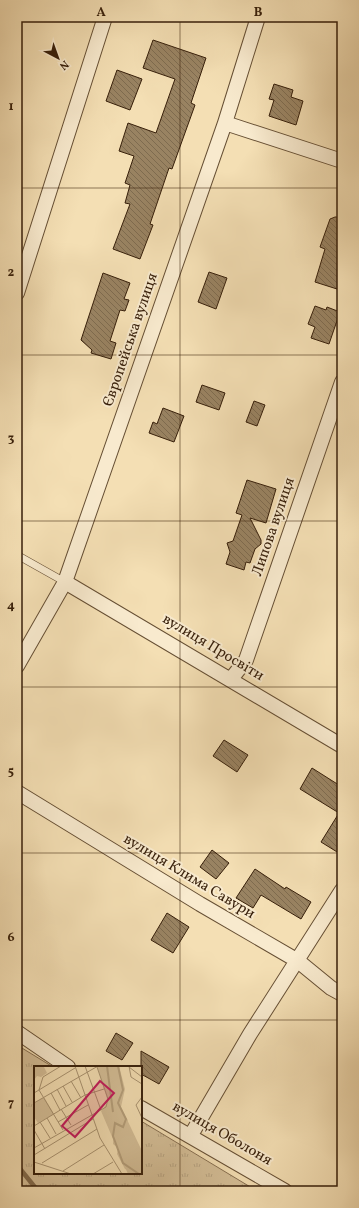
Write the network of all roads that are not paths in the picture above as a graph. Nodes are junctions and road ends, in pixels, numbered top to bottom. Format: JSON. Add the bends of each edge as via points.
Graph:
{"nodes":[{"id":1,"x":105,"y":17,"type":"edge"},
{"id":2,"x":258,"y":17,"type":"edge"},
{"id":3,"x":225,"y":123,"type":"junction"},
{"id":4,"x":342,"y":161,"type":"edge"},
{"id":5,"x":17,"y":293,"type":"edge"},
{"id":6,"x":342,"y":382,"type":"edge"},
{"id":7,"x":17,"y":555,"type":"edge"},
{"id":8,"x":65,"y":582,"type":"junction"},
{"id":9,"x":17,"y":666,"type":"edge"},
{"id":10,"x":231,"y":679,"type":"junction"},
{"id":11,"x":342,"y":746,"type":"edge"},
{"id":12,"x":17,"y":792,"type":"edge"},
{"id":13,"x":342,"y":890,"type":"edge"},
{"id":14,"x":298,"y":961,"type":"junction"},
{"id":15,"x":342,"y":994,"type":"edge"},
{"id":16,"x":17,"y":1032,"type":"edge"},
{"id":17,"x":67,"y":1066,"type":"edge"},
{"id":18,"x":142,"y":1109,"type":"edge"},
{"id":19,"x":191,"y":1135,"type":"junction"},
{"id":20,"x":285,"y":1191,"type":"edge"}],
"edges":[{"from":1,"to":5,"type":"street"},
{"from":2,"to":3,"type":"street","name":"Європейська вулиця"},
{"from":3,"to":4,"type":"street"},
{"from":3,"to":8,"type":"street","name":"Європейська вулиця"},
{"from":6,"to":10,"type":"street","name":"Липова вулиця","via":[[246,660]]},
{"from":7,"to":8,"type":"lane"},
{"from":8,"to":9,"type":"street","name":"Європейська вулиця"},
{"from":8,"to":10,"type":"street","name":"вулиця Просвіти"},
{"from":10,"to":11,"type":"street","name":"вулиця Просвіти"},
{"from":12,"to":14,"type":"street","name":"вулиця Клима Савури"},
{"from":13,"to":14,"type":"street"},
{"from":14,"to":15,"type":"street","name":"вулиця Клима Савури"},
{"from":14,"to":19,"type":"street","via":[[250,1034]]},
{"from":16,"to":17,"type":"street"},
{"from":18,"to":19,"type":"street","name":"вулиця Оболоня"},
{"from":19,"to":20,"type":"street","name":"вулиця Оболоня"}]}
